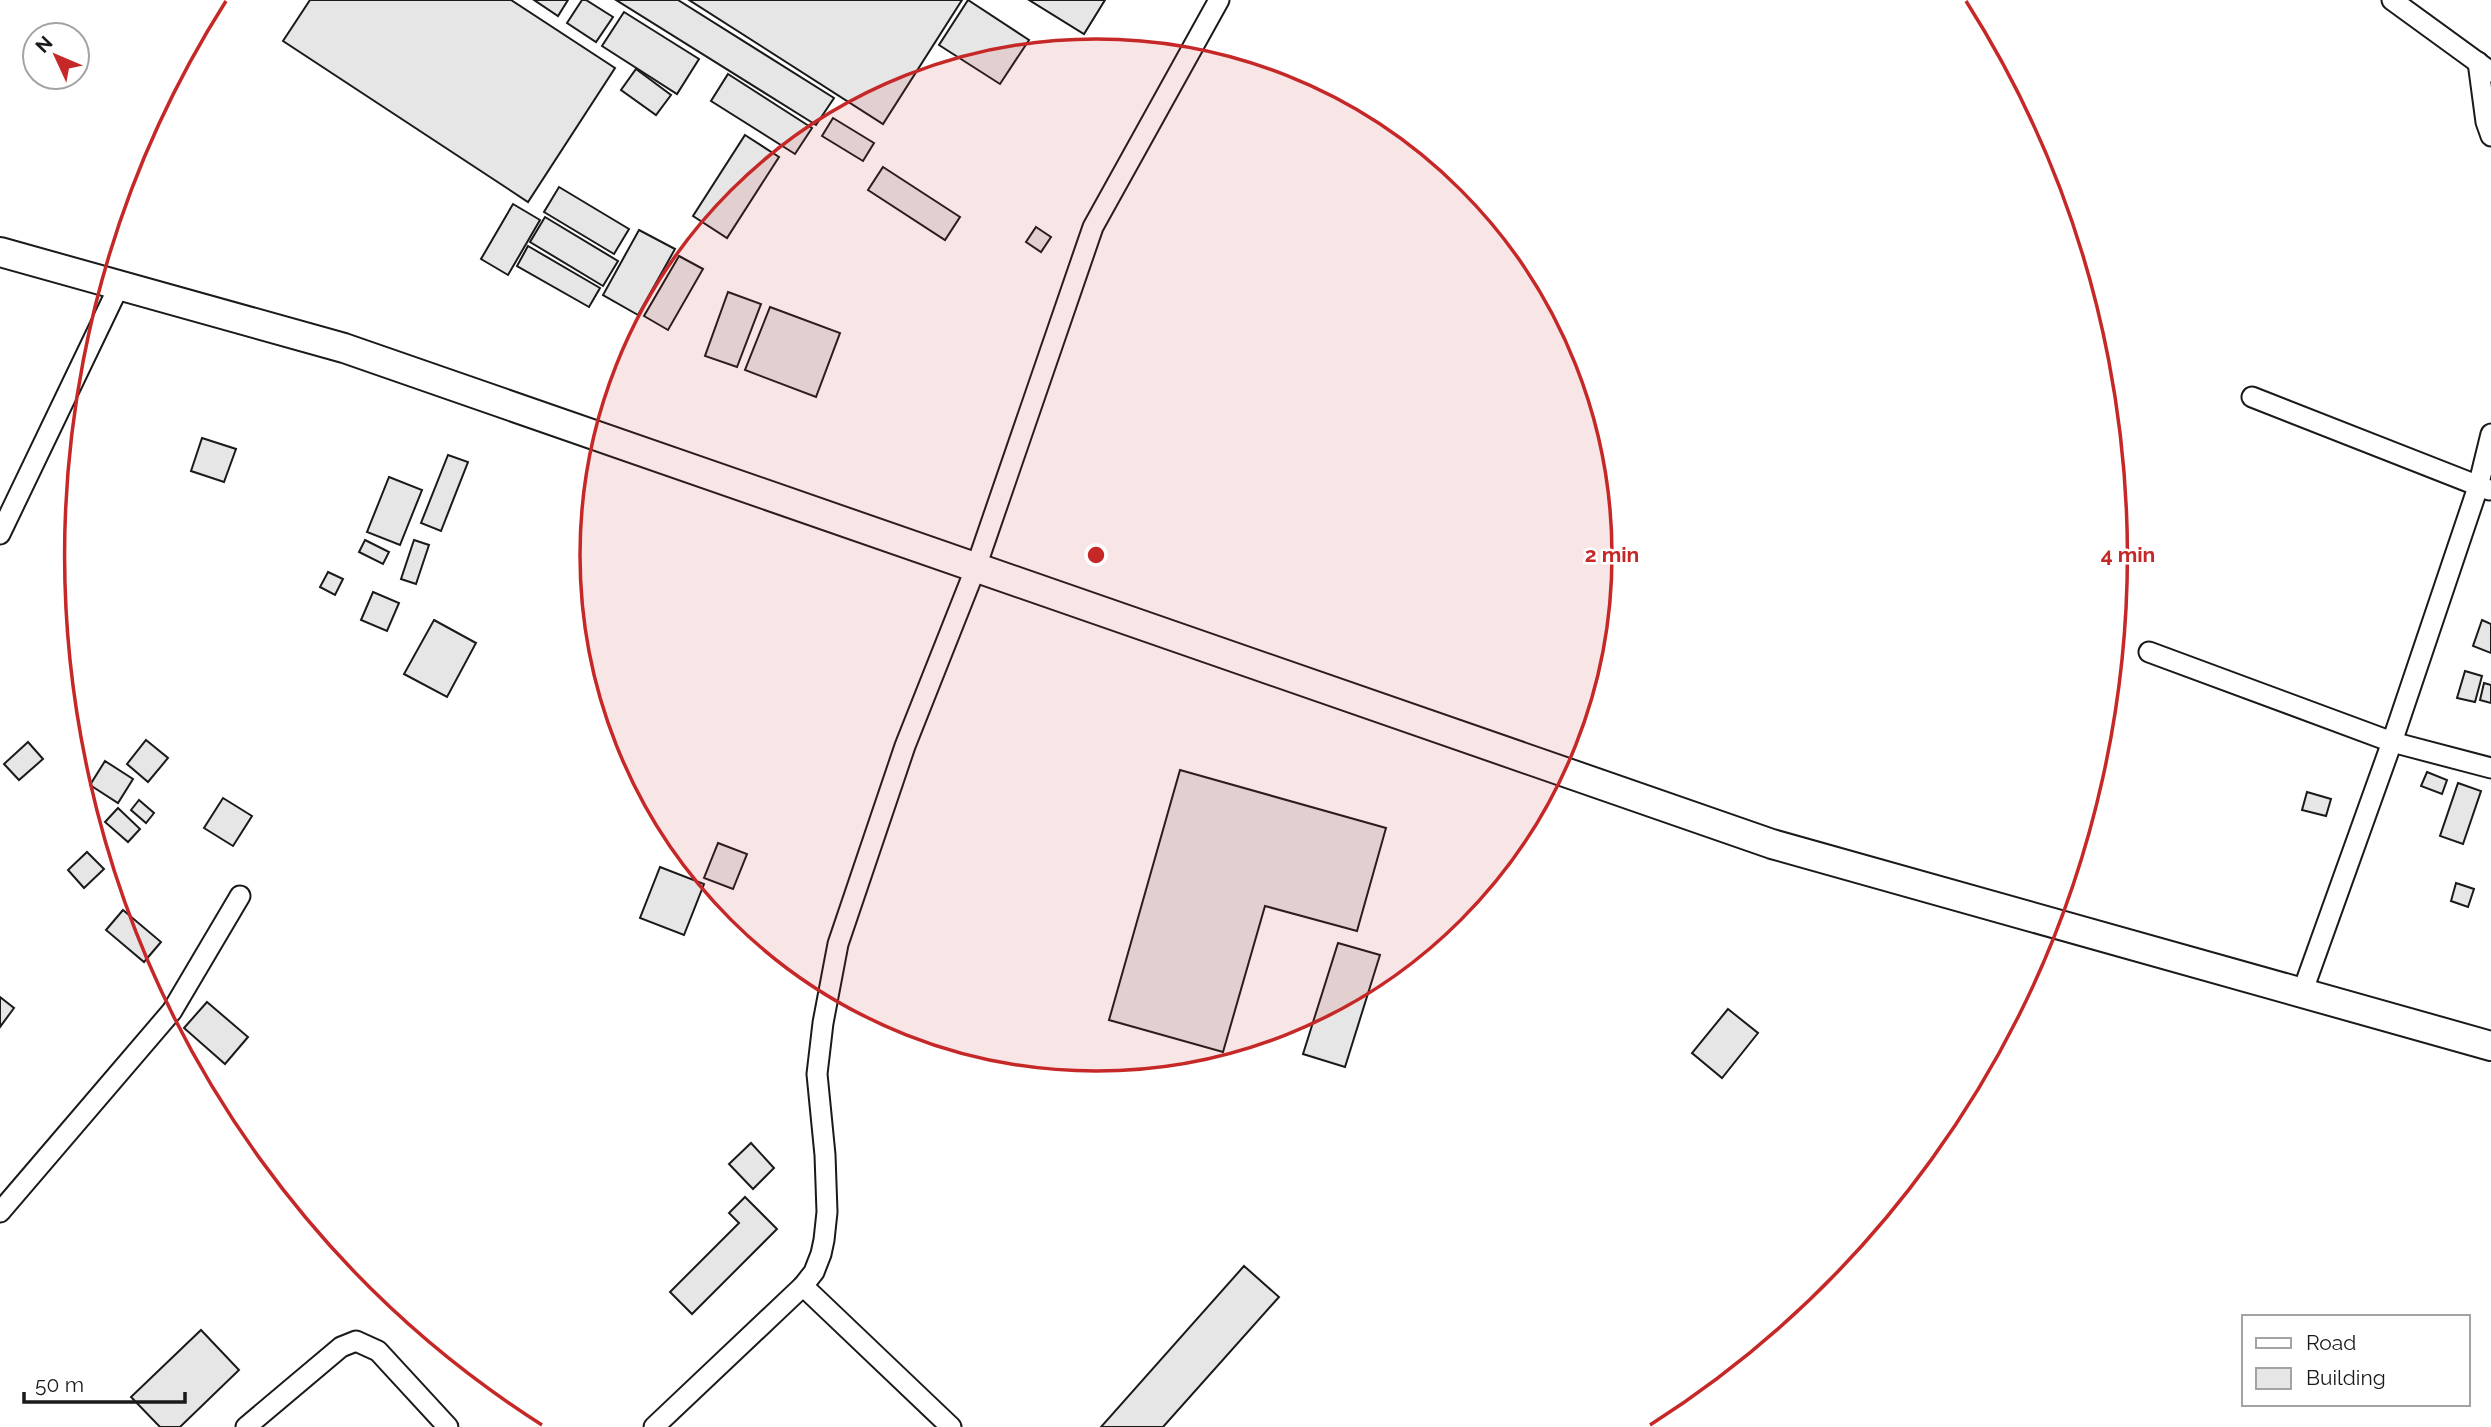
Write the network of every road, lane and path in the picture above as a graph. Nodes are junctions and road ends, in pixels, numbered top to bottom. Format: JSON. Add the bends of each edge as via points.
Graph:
{"nodes":[{"id":1,"x":1219,"y":0,"type":"edge"},
{"id":2,"x":2392,"y":0,"type":"edge"},
{"id":3,"x":2485,"y":67,"type":"edge"},
{"id":4,"x":2491,"y":136,"type":"edge"},
{"id":5,"x":0,"y":252,"type":"edge"},
{"id":6,"x":119,"y":286,"type":"junction"},
{"id":7,"x":2252,"y":397,"type":"dead end"},
{"id":8,"x":2491,"y":434,"type":"edge"},
{"id":9,"x":2485,"y":489,"type":"edge"},
{"id":10,"x":0,"y":534,"type":"edge"},
{"id":11,"x":976,"y":567,"type":"junction"},
{"id":12,"x":2148,"y":652,"type":"dead end"},
{"id":13,"x":2392,"y":742,"type":"junction"},
{"id":14,"x":2491,"y":768,"type":"edge"},
{"id":15,"x":240,"y":896,"type":"dead end"},
{"id":16,"x":2302,"y":993,"type":"junction"},
{"id":17,"x":2491,"y":1046,"type":"edge"},
{"id":18,"x":0,"y":1212,"type":"edge"},
{"id":19,"x":803,"y":1286,"type":"junction"},
{"id":20,"x":446,"y":1424,"type":"edge"},
{"id":21,"x":246,"y":1427,"type":"edge"},
{"id":22,"x":422,"y":1427,"type":"edge"},
{"id":23,"x":654,"y":1427,"type":"edge"},
{"id":24,"x":951,"y":1427,"type":"edge"}],
"edges":[{"from":1,"to":11,"type":"street","via":[[1093,227]]},
{"from":2,"to":3,"type":"street"},
{"from":3,"to":4,"type":"street","via":[[2486,121]]},
{"from":5,"to":6,"type":"main road"},
{"from":6,"to":10,"type":"street"},
{"from":6,"to":11,"type":"main road","via":[[344,348]]},
{"from":7,"to":9,"type":"street"},
{"from":8,"to":9,"type":"street"},
{"from":9,"to":13,"type":"street"},
{"from":11,"to":16,"type":"main road","via":[[1772,845]]},
{"from":11,"to":19,"type":"street","via":[[905,746],[838,944],[817,1074],[827,1212],[821,1254]]},
{"from":12,"to":13,"type":"street"},
{"from":13,"to":14,"type":"street"},
{"from":13,"to":16,"type":"street"},
{"from":15,"to":18,"type":"street","via":[[172,1011]]},
{"from":16,"to":17,"type":"main road"},
{"from":19,"to":23,"type":"street"},
{"from":19,"to":24,"type":"street"},
{"from":20,"to":21,"type":"street","via":[[378,1351],[356,1341],[341,1347]]},
{"from":20,"to":22,"type":"street"}]}
